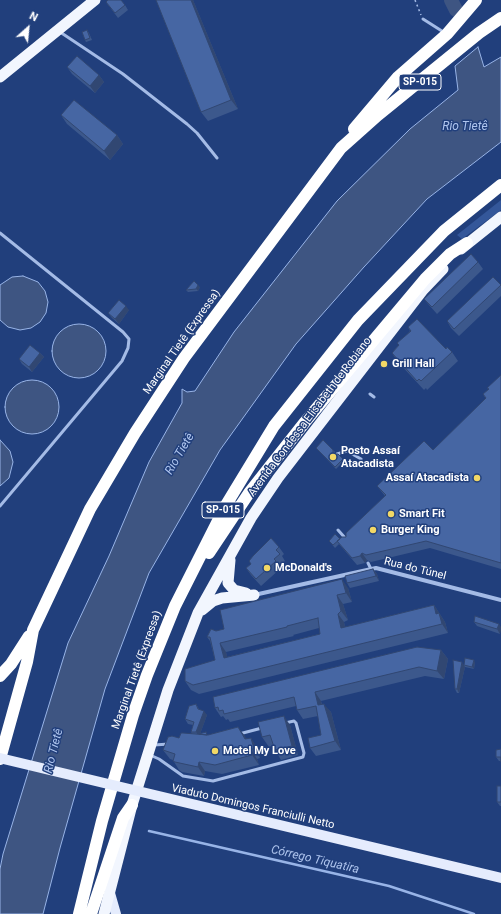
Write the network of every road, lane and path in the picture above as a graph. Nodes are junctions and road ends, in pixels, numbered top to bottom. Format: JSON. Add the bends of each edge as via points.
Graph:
{"nodes":[{"id":1,"x":95,"y":0,"type":"edge"},
{"id":2,"x":415,"y":0,"type":"edge"},
{"id":3,"x":476,"y":0,"type":"edge"},
{"id":4,"x":501,"y":18,"type":"edge"},
{"id":5,"x":423,"y":19,"type":"joint"},
{"id":6,"x":59,"y":31,"type":"junction"},
{"id":7,"x":447,"y":34,"type":"junction"},
{"id":8,"x":0,"y":77,"type":"edge"},
{"id":9,"x":341,"y":148,"type":"junction"},
{"id":10,"x":217,"y":158,"type":"dead end"},
{"id":11,"x":501,"y":185,"type":"edge"},
{"id":12,"x":501,"y":217,"type":"edge"},
{"id":13,"x":0,"y":233,"type":"edge"},
{"id":14,"x":467,"y":243,"type":"junction"},
{"id":15,"x":370,"y":394,"type":"dead end"},
{"id":16,"x":374,"y":397,"type":"dead end"},
{"id":17,"x":337,"y":454,"type":"edge"},
{"id":18,"x":361,"y":459,"type":"dead end"},
{"id":19,"x":0,"y":506,"type":"edge"},
{"id":20,"x":338,"y":530,"type":"dead end"},
{"id":21,"x":349,"y":542,"type":"edge"},
{"id":22,"x":231,"y":553,"type":"junction"},
{"id":23,"x":368,"y":563,"type":"dead end"},
{"id":24,"x":371,"y":569,"type":"junction"},
{"id":25,"x":254,"y":595,"type":"junction"},
{"id":26,"x":501,"y":600,"type":"edge"},
{"id":27,"x":175,"y":606,"type":"junction"},
{"id":28,"x":198,"y":613,"type":"junction"},
{"id":29,"x":33,"y":630,"type":"junction"},
{"id":30,"x":0,"y":676,"type":"edge"},
{"id":31,"x":283,"y":723,"type":"edge"},
{"id":32,"x":268,"y":727,"type":"edge"},
{"id":33,"x":237,"y":735,"type":"edge"},
{"id":34,"x":174,"y":743,"type":"edge"},
{"id":35,"x":150,"y":750,"type":"junction"},
{"id":36,"x":0,"y":759,"type":"edge"},
{"id":37,"x":132,"y":804,"type":"junction"},
{"id":38,"x":501,"y":878,"type":"edge"},
{"id":39,"x":110,"y":892,"type":"junction"},
{"id":40,"x":79,"y":914,"type":"edge"},
{"id":41,"x":91,"y":914,"type":"edge"},
{"id":42,"x":104,"y":914,"type":"edge"},
{"id":43,"x":116,"y":914,"type":"edge"}],
"edges":[{"from":1,"to":6,"type":"highway"},
{"from":2,"to":5,"type":"path"},
{"from":3,"to":7,"type":"highway"},
{"from":4,"to":9,"type":"highway","name":"Marginal Tietê (Expressa)","number":"SP-015","via":[[378,115]]},
{"from":5,"to":7,"type":"lane"},
{"from":6,"to":8,"type":"highway"},
{"from":6,"to":10,"type":"lane","via":[[124,74],[196,132]]},
{"from":7,"to":9,"type":"highway","via":[[398,77],[367,112]]},
{"from":9,"to":29,"type":"highway","name":"Marginal Tietê (Expressa)","number":"SP-015","via":[[184,358],[135,433],[90,509]]},
{"from":11,"to":27,"type":"highway","name":"Marginal Tietê (Expressa)","number":"SP-015","via":[[444,231],[358,320],[274,426],[226,505]]},
{"from":12,"to":14,"type":"highway","name":"Avenida Condessa Elisabeth de Robiano"},
{"from":13,"to":19,"type":"lane","via":[[123,332],[129,340],[122,361]]},
{"from":14,"to":22,"type":"highway","name":"Avenida Condessa Elisabeth de Robiano","via":[[423,290],[278,478]]},
{"from":14,"to":27,"type":"highway","via":[[450,254],[425,279],[280,453],[249,493]]},
{"from":15,"to":16,"type":"lane"},
{"from":17,"to":18,"type":"lane","via":[[347,451]]},
{"from":20,"to":21,"type":"lane"},
{"from":22,"to":25,"type":"highway","via":[[227,577],[230,586],[237,591]]},
{"from":22,"to":28,"type":"highway","name":"Avenida Condessa Elisabeth de Robiano"},
{"from":23,"to":24,"type":"lane"},
{"from":24,"to":25,"type":"street","name":"Rua do Túnel"},
{"from":24,"to":26,"type":"street","name":"Rua do Túnel","via":[[376,568]]},
{"from":25,"to":28,"type":"highway","via":[[222,598],[213,601]]},
{"from":27,"to":40,"type":"highway","name":"Marginal Tietê (Expressa)","number":"SP-015","via":[[132,715]]},
{"from":28,"to":35,"type":"highway","name":"Avenida Condessa Elisabeth de Robiano","via":[[168,690]]},
{"from":29,"to":30,"type":"highway"},
{"from":29,"to":36,"type":"highway","name":"Marginal Tietê (Expressa)","number":"SP-015","via":[[27,662]]},
{"from":31,"to":35,"type":"lane","via":[[296,723],[303,757],[213,781],[183,776],[158,759]]},
{"from":32,"to":33,"type":"lane"},
{"from":34,"to":35,"type":"lane"},
{"from":35,"to":37,"type":"highway","name":"Avenida Condessa Elisabeth de Robiano"},
{"from":36,"to":38,"type":"main road","name":"Viaduto Domingos Franciulli Netto","bridge":true},
{"from":37,"to":39,"type":"highway","name":"Avenida Condessa Elisabeth de Robiano"},
{"from":37,"to":41,"type":"highway","via":[[123,818]]},
{"from":39,"to":42,"type":"highway","name":"Avenida Condessa Elisabeth de Robiano"},
{"from":39,"to":43,"type":"main road"}]}
